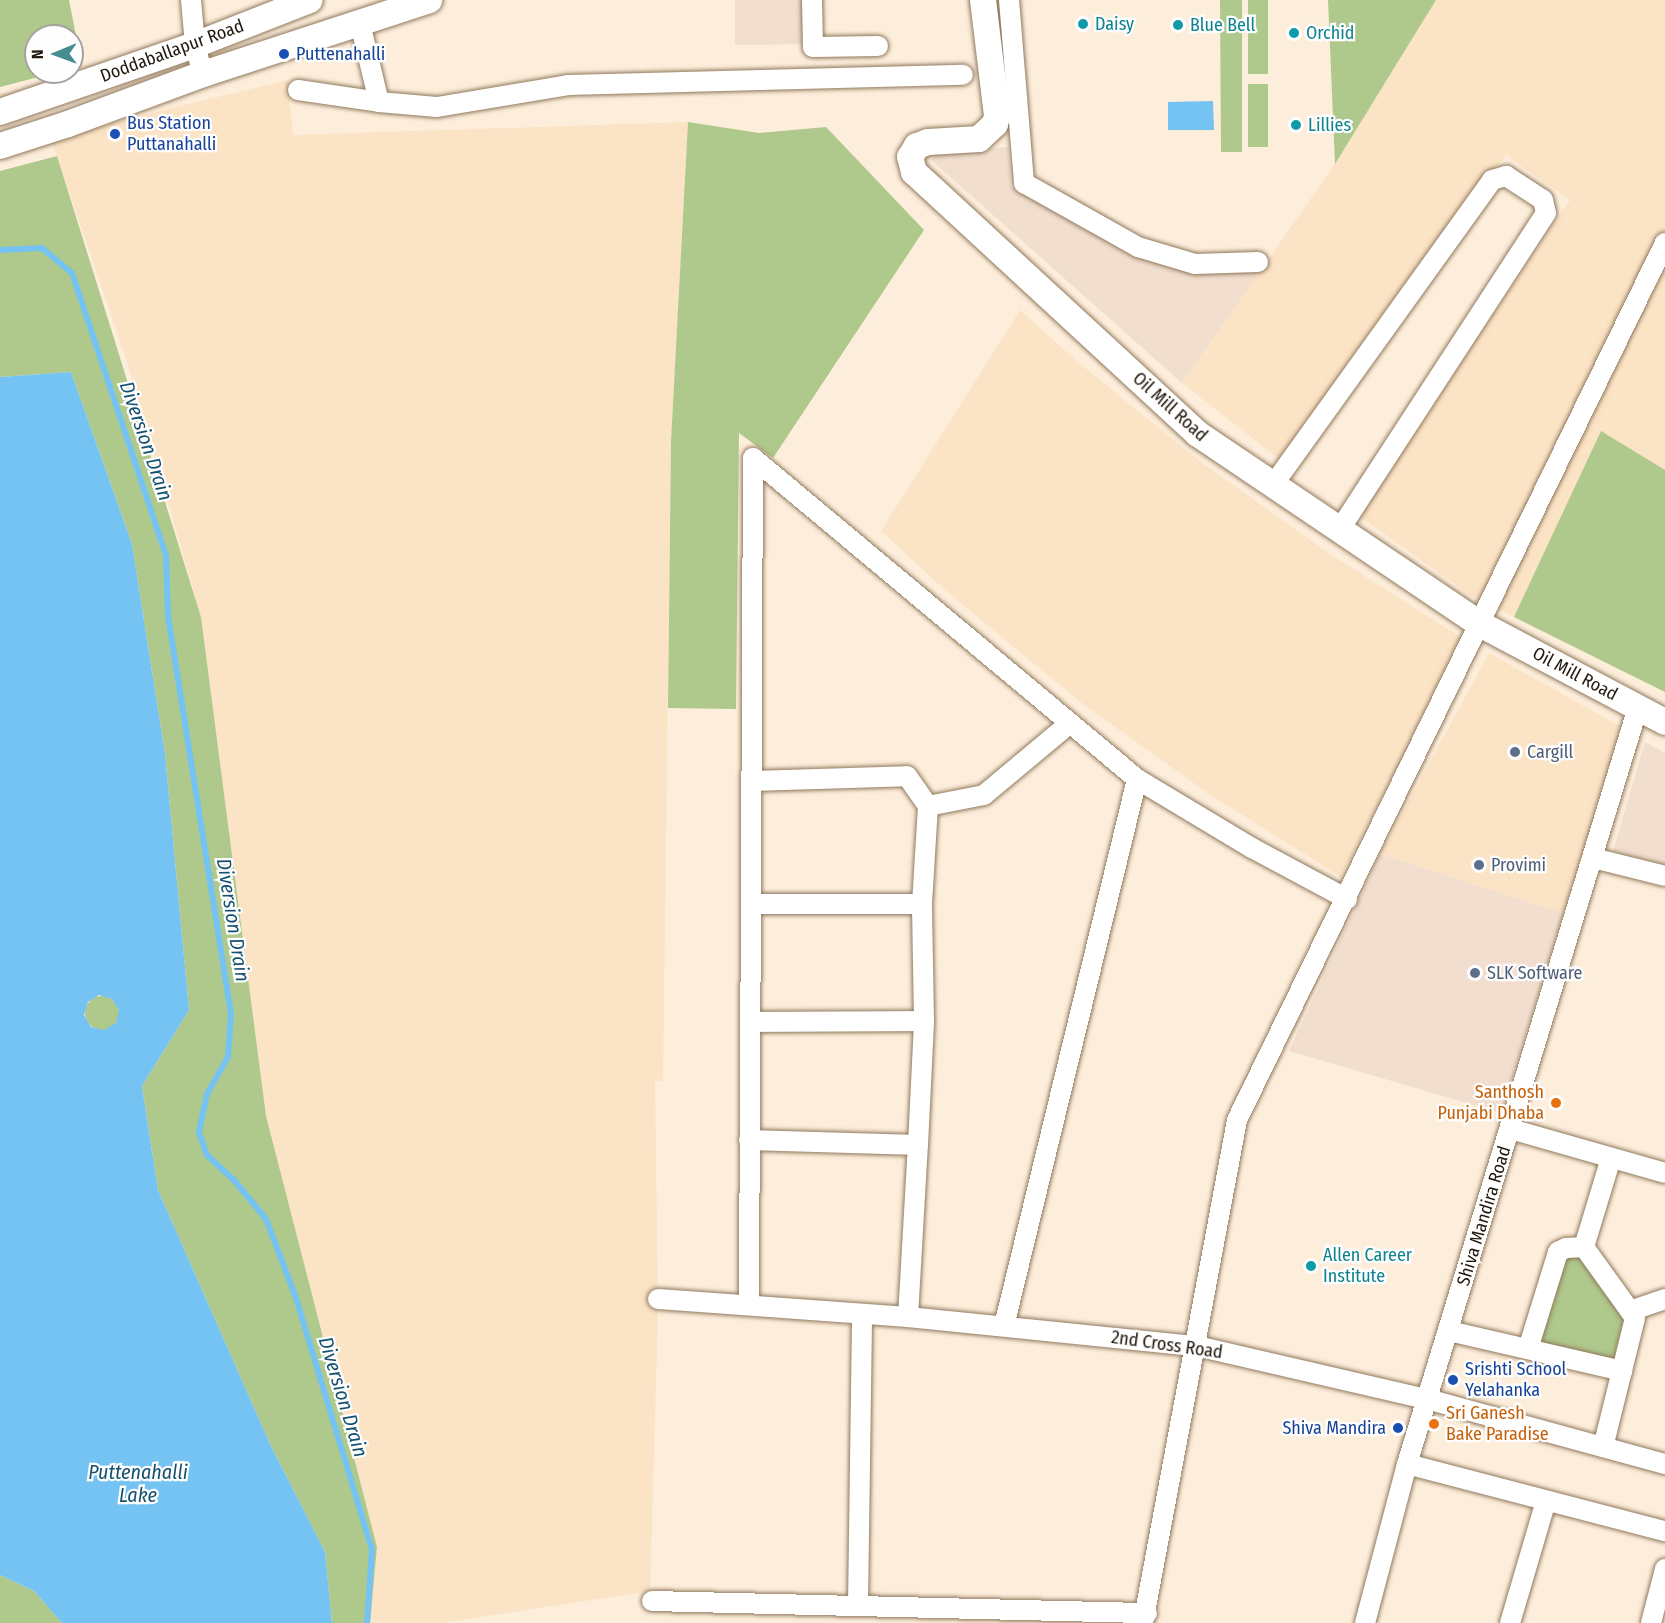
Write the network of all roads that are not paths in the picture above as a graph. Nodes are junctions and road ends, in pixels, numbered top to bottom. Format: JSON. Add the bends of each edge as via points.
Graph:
{"nodes":[{"id":1,"x":191,"y":0,"type":"edge"},
{"id":2,"x":310,"y":0,"type":"edge"},
{"id":3,"x":429,"y":0,"type":"edge"},
{"id":4,"x":812,"y":0,"type":"edge"},
{"id":5,"x":983,"y":0,"type":"edge"},
{"id":6,"x":1009,"y":0,"type":"edge"},
{"id":7,"x":360,"y":22,"type":"junction"},
{"id":8,"x":195,"y":45,"type":"junction"},
{"id":9,"x":878,"y":46,"type":"dead end"},
{"id":10,"x":203,"y":74,"type":"junction"},
{"id":11,"x":963,"y":75,"type":"dead end"},
{"id":12,"x":298,"y":90,"type":"dead end"},
{"id":13,"x":379,"y":102,"type":"junction"},
{"id":14,"x":0,"y":112,"type":"edge"},
{"id":15,"x":1007,"y":119,"type":"junction"},
{"id":16,"x":0,"y":146,"type":"edge"},
{"id":17,"x":1665,"y":243,"type":"edge"},
{"id":18,"x":1258,"y":262,"type":"dead end"},
{"id":19,"x":1273,"y":485,"type":"junction"},
{"id":20,"x":1339,"y":530,"type":"junction"},
{"id":21,"x":1480,"y":624,"type":"junction"},
{"id":22,"x":1638,"y":707,"type":"junction"},
{"id":23,"x":1665,"y":722,"type":"edge"},
{"id":24,"x":1070,"y":723,"type":"junction"},
{"id":25,"x":1137,"y":779,"type":"junction"},
{"id":26,"x":752,"y":781,"type":"junction"},
{"id":27,"x":928,"y":806,"type":"junction"},
{"id":28,"x":1593,"y":858,"type":"junction"},
{"id":29,"x":1665,"y":876,"type":"edge"},
{"id":30,"x":1347,"y":899,"type":"junction"},
{"id":31,"x":751,"y":904,"type":"junction"},
{"id":32,"x":922,"y":904,"type":"junction"},
{"id":33,"x":924,"y":1021,"type":"junction"},
{"id":34,"x":751,"y":1022,"type":"junction"},
{"id":35,"x":1511,"y":1129,"type":"junction"},
{"id":36,"x":749,"y":1140,"type":"junction"},
{"id":37,"x":918,"y":1145,"type":"junction"},
{"id":38,"x":1611,"y":1158,"type":"junction"},
{"id":39,"x":1665,"y":1173,"type":"edge"},
{"id":40,"x":1584,"y":1247,"type":"junction"},
{"id":41,"x":658,"y":1299,"type":"dead end"},
{"id":42,"x":1665,"y":1299,"type":"edge"},
{"id":43,"x":749,"y":1304,"type":"junction"},
{"id":44,"x":1630,"y":1311,"type":"junction"},
{"id":45,"x":862,"y":1314,"type":"junction"},
{"id":46,"x":908,"y":1317,"type":"junction"},
{"id":47,"x":1004,"y":1326,"type":"junction"},
{"id":48,"x":1449,"y":1331,"type":"junction"},
{"id":49,"x":1196,"y":1346,"type":"junction"},
{"id":50,"x":1528,"y":1349,"type":"junction"},
{"id":51,"x":1622,"y":1371,"type":"junction"},
{"id":52,"x":1427,"y":1399,"type":"junction"},
{"id":53,"x":1603,"y":1447,"type":"junction"},
{"id":54,"x":1407,"y":1464,"type":"junction"},
{"id":55,"x":1665,"y":1464,"type":"edge"},
{"id":56,"x":1546,"y":1501,"type":"junction"},
{"id":57,"x":1665,"y":1531,"type":"edge"},
{"id":58,"x":1665,"y":1569,"type":"edge"},
{"id":59,"x":652,"y":1601,"type":"dead end"},
{"id":60,"x":858,"y":1606,"type":"junction"},
{"id":61,"x":1145,"y":1618,"type":"edge"},
{"id":62,"x":1365,"y":1623,"type":"edge"},
{"id":63,"x":1512,"y":1623,"type":"edge"},
{"id":64,"x":1651,"y":1623,"type":"edge"}],
"edges":[{"from":1,"to":8,"type":"street"},
{"from":2,"to":8,"type":"main road","name":"Doddaballapur Road"},
{"from":3,"to":7,"type":"main road","name":"Doddaballapur Road"},
{"from":4,"to":9,"type":"street","via":[[813,47]]},
{"from":5,"to":15,"type":"main road"},
{"from":6,"to":15,"type":"street"},
{"from":7,"to":10,"type":"main road","name":"Doddaballapur Road"},
{"from":7,"to":13,"type":"street"},
{"from":8,"to":10,"type":"street"},
{"from":8,"to":14,"type":"main road","name":"Doddaballapur Road"},
{"from":10,"to":16,"type":"main road","name":"Doddaballapur Road"},
{"from":11,"to":13,"type":"street","via":[[568,85],[437,107]]},
{"from":12,"to":13,"type":"street"},
{"from":15,"to":18,"type":"street","via":[[1024,183],[1138,247],[1195,264]]},
{"from":15,"to":19,"type":"main road","name":"Oil Mill Road","via":[[979,139],[917,146],[910,157],[914,172],[1198,434]]},
{"from":17,"to":21,"type":"street"},
{"from":19,"to":20,"type":"main road","name":"Oil Mill Road"},
{"from":19,"to":20,"type":"street","via":[[1492,180],[1506,176],[1543,200],[1546,213]]},
{"from":20,"to":21,"type":"main road","name":"Oil Mill Road"},
{"from":21,"to":22,"type":"main road","name":"Oil Mill Road"},
{"from":21,"to":30,"type":"street"},
{"from":22,"to":23,"type":"main road","name":"Oil Mill Road"},
{"from":22,"to":28,"type":"street","name":"Shiva Mandira Road"},
{"from":24,"to":25,"type":"street"},
{"from":24,"to":26,"type":"street","via":[[753,458]]},
{"from":24,"to":27,"type":"street","via":[[984,795]]},
{"from":25,"to":30,"type":"street"},
{"from":25,"to":47,"type":"street"},
{"from":26,"to":27,"type":"street","via":[[907,776]]},
{"from":26,"to":31,"type":"street"},
{"from":27,"to":32,"type":"street"},
{"from":28,"to":29,"type":"street"},
{"from":28,"to":35,"type":"street","name":"Shiva Mandira Road"},
{"from":30,"to":49,"type":"street","via":[[1237,1120]]},
{"from":31,"to":32,"type":"street"},
{"from":31,"to":34,"type":"street"},
{"from":32,"to":33,"type":"street"},
{"from":33,"to":34,"type":"street"},
{"from":33,"to":37,"type":"street"},
{"from":34,"to":36,"type":"street"},
{"from":35,"to":38,"type":"street"},
{"from":35,"to":48,"type":"street","name":"Shiva Mandira Road"},
{"from":36,"to":37,"type":"street"},
{"from":36,"to":43,"type":"street"},
{"from":37,"to":46,"type":"street"},
{"from":38,"to":39,"type":"street"},
{"from":38,"to":40,"type":"street"},
{"from":40,"to":44,"type":"street"},
{"from":40,"to":50,"type":"street","via":[[1558,1252]]},
{"from":41,"to":43,"type":"street","name":"2nd Cross Road"},
{"from":42,"to":44,"type":"street"},
{"from":43,"to":45,"type":"street","name":"2nd Cross Road"},
{"from":44,"to":51,"type":"street","via":[[1635,1318]]},
{"from":45,"to":46,"type":"street","name":"2nd Cross Road"},
{"from":45,"to":60,"type":"street"},
{"from":46,"to":47,"type":"street","name":"2nd Cross Road"},
{"from":47,"to":49,"type":"street","name":"2nd Cross Road"},
{"from":48,"to":50,"type":"street"},
{"from":48,"to":52,"type":"street","name":"Shiva Mandira Road"},
{"from":49,"to":52,"type":"street","name":"2nd Cross Road"},
{"from":49,"to":61,"type":"street"},
{"from":50,"to":51,"type":"street"},
{"from":51,"to":53,"type":"street"},
{"from":52,"to":53,"type":"street","name":"2nd Cross Road"},
{"from":52,"to":54,"type":"street","name":"Shiva Mandira Road"},
{"from":53,"to":55,"type":"street","name":"2nd Cross Road"},
{"from":54,"to":56,"type":"street"},
{"from":54,"to":62,"type":"street","name":"Shiva Mandira Road"},
{"from":56,"to":57,"type":"street"},
{"from":56,"to":63,"type":"street"},
{"from":58,"to":64,"type":"street"},
{"from":59,"to":60,"type":"street"},
{"from":60,"to":61,"type":"street"}]}
